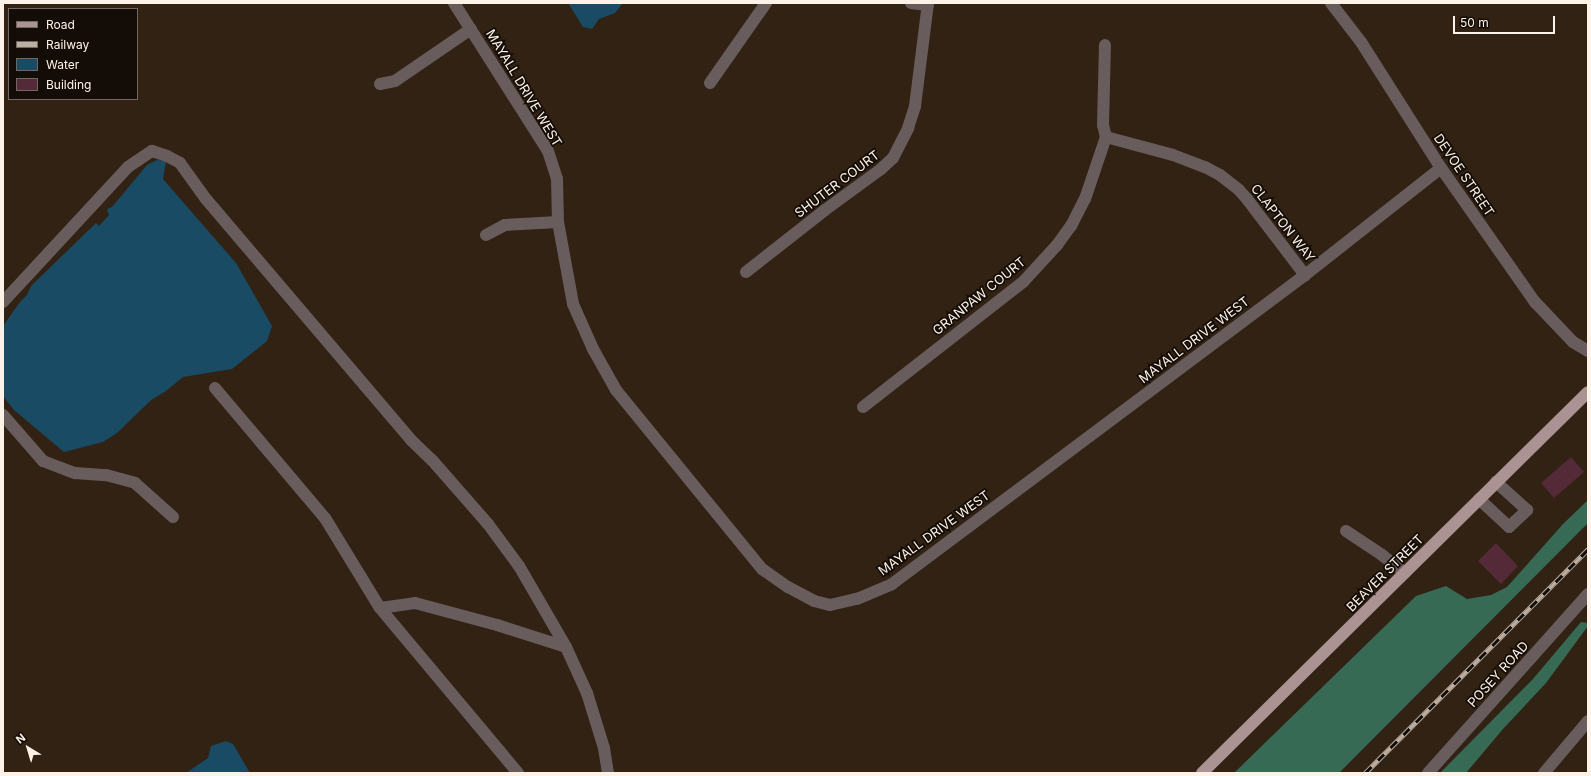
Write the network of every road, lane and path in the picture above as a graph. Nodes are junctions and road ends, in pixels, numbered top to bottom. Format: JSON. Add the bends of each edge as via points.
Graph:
{"nodes":[{"id":1,"x":454,"y":3,"type":"edge"},
{"id":2,"x":766,"y":3,"type":"edge"},
{"id":3,"x":911,"y":3,"type":"edge"},
{"id":4,"x":1331,"y":3,"type":"edge"},
{"id":5,"x":928,"y":4,"type":"edge"},
{"id":6,"x":471,"y":29,"type":"junction"},
{"id":7,"x":1105,"y":45,"type":"dead end"},
{"id":8,"x":710,"y":83,"type":"dead end"},
{"id":9,"x":380,"y":84,"type":"dead end"},
{"id":10,"x":1106,"y":137,"type":"junction"},
{"id":11,"x":1441,"y":168,"type":"junction"},
{"id":12,"x":558,"y":222,"type":"junction"},
{"id":13,"x":486,"y":235,"type":"dead end"},
{"id":14,"x":746,"y":272,"type":"dead end"},
{"id":15,"x":1305,"y":275,"type":"junction"},
{"id":16,"x":3,"y":302,"type":"edge"},
{"id":17,"x":1588,"y":351,"type":"edge"},
{"id":18,"x":215,"y":388,"type":"dead end"},
{"id":19,"x":1588,"y":392,"type":"edge"},
{"id":20,"x":863,"y":407,"type":"dead end"},
{"id":21,"x":3,"y":415,"type":"edge"},
{"id":22,"x":1496,"y":482,"type":"junction"},
{"id":23,"x":1479,"y":499,"type":"junction"},
{"id":24,"x":172,"y":517,"type":"dead end"},
{"id":25,"x":1346,"y":531,"type":"dead end"},
{"id":26,"x":1405,"y":573,"type":"junction"},
{"id":27,"x":1588,"y":594,"type":"edge"},
{"id":28,"x":380,"y":608,"type":"junction"},
{"id":29,"x":566,"y":648,"type":"junction"},
{"id":30,"x":1588,"y":721,"type":"edge"},
{"id":31,"x":518,"y":773,"type":"edge"},
{"id":32,"x":608,"y":773,"type":"edge"},
{"id":33,"x":1202,"y":773,"type":"edge"},
{"id":34,"x":1428,"y":773,"type":"edge"},
{"id":35,"x":1544,"y":773,"type":"edge"}],
"edges":[{"from":1,"to":6,"type":"street","name":"MAYALL DRIVE WEST"},
{"from":2,"to":8,"type":"street"},
{"from":3,"to":5,"type":"street"},
{"from":4,"to":11,"type":"street","name":"DEVOE STREET","via":[[1384,77]]},
{"from":5,"to":14,"type":"street","name":"SHUTER COURT","via":[[915,106],[908,128],[893,158]]},
{"from":6,"to":9,"type":"street","via":[[395,80]]},
{"from":6,"to":12,"type":"street","name":"MAYALL DRIVE WEST","via":[[548,151],[556,179]]},
{"from":7,"to":10,"type":"street","name":"GRANPAW COURT","via":[[1103,125]]},
{"from":10,"to":15,"type":"street","name":"CLAPTON WAY","via":[[1173,155],[1220,175],[1247,199]]},
{"from":10,"to":20,"type":"street","name":"GRANPAW COURT","via":[[1085,199],[1071,226],[1057,245],[1024,281]]},
{"from":11,"to":15,"type":"street","name":"MAYALL DRIVE WEST"},
{"from":11,"to":17,"type":"street","name":"DEVOE STREET","via":[[1535,302],[1573,342]]},
{"from":12,"to":13,"type":"street","via":[[505,225]]},
{"from":12,"to":15,"type":"street","name":"MAYALL DRIVE WEST","via":[[573,304],[593,349],[616,390],[762,568],[788,587],[814,601],[830,605],[857,599],[892,584]]},
{"from":16,"to":29,"type":"street","via":[[128,168],[152,151],[180,163],[206,199],[406,434],[488,524],[519,566]]},
{"from":18,"to":28,"type":"street","via":[[325,518]]},
{"from":19,"to":22,"type":"main road","name":"BEAVER STREET"},
{"from":21,"to":24,"type":"street","via":[[43,461],[75,473],[106,475],[135,483]]},
{"from":22,"to":23,"type":"main road","name":"BEAVER STREET"},
{"from":22,"to":23,"type":"street","via":[[1527,510],[1509,527]]},
{"from":23,"to":26,"type":"main road","name":"BEAVER STREET"},
{"from":25,"to":26,"type":"street","via":[[1382,554]]},
{"from":26,"to":33,"type":"main road","name":"BEAVER STREET"},
{"from":27,"to":34,"type":"street","name":"POSEY ROAD"},
{"from":28,"to":29,"type":"street","via":[[415,603],[497,625]]},
{"from":28,"to":31,"type":"street"},
{"from":29,"to":32,"type":"street","via":[[587,693],[604,748]]},
{"from":30,"to":35,"type":"street"}]}
